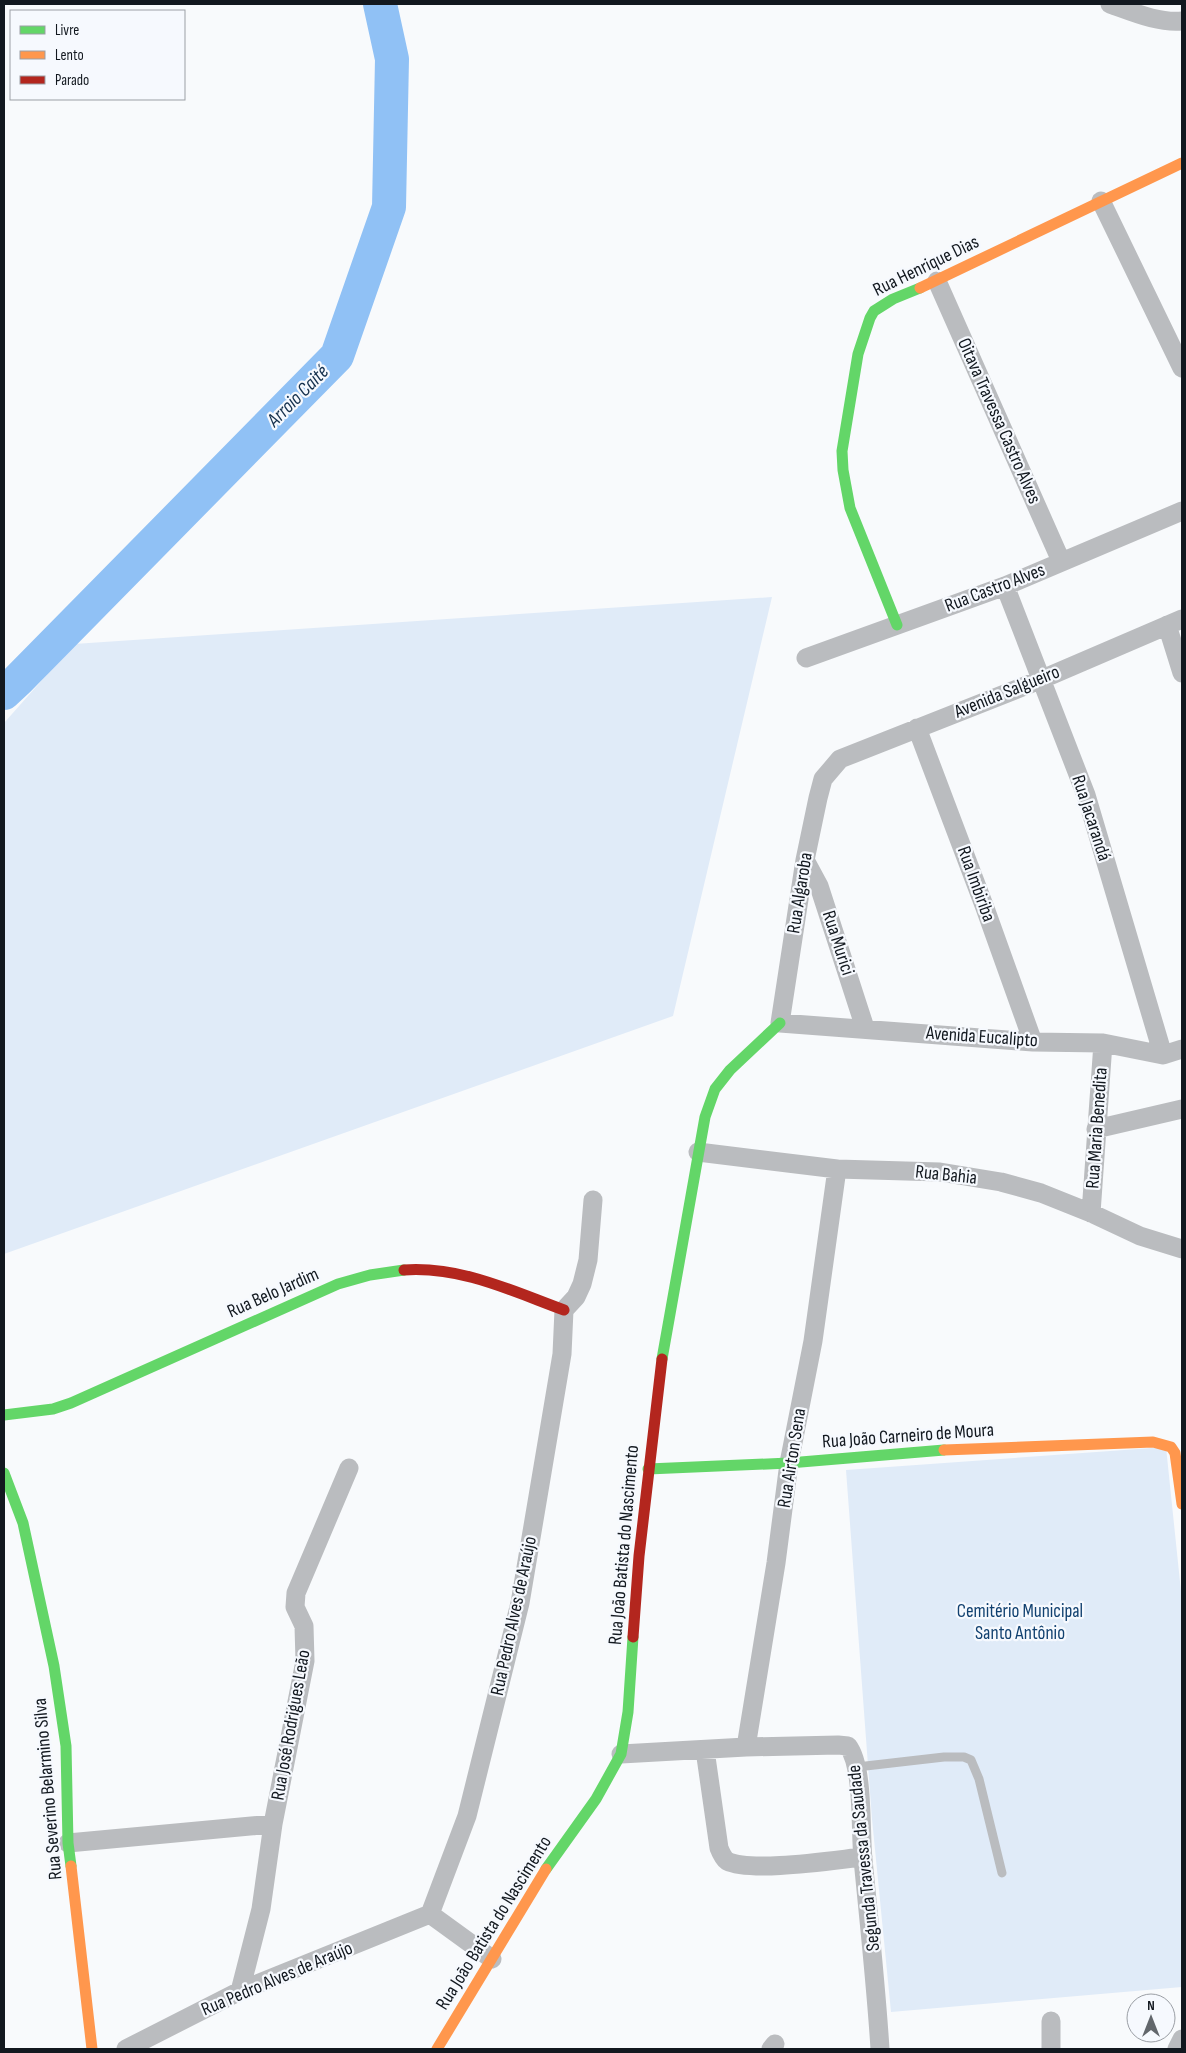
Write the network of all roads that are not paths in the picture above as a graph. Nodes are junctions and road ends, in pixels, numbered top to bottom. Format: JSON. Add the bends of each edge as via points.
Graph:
{"nodes":[{"id":1,"x":1110,"y":4,"type":"edge"},
{"id":2,"x":1182,"y":21,"type":"edge"},
{"id":3,"x":1182,"y":163,"type":"edge"},
{"id":4,"x":1101,"y":201,"type":"junction"},
{"id":5,"x":936,"y":281,"type":"junction"},
{"id":6,"x":1182,"y":368,"type":"edge"},
{"id":7,"x":1182,"y":512,"type":"edge"},
{"id":8,"x":1061,"y":562,"type":"junction"},
{"id":9,"x":1005,"y":586,"type":"junction"},
{"id":10,"x":1175,"y":622,"type":"edge"},
{"id":11,"x":897,"y":625,"type":"junction"},
{"id":12,"x":806,"y":658,"type":"dead end"},
{"id":13,"x":1182,"y":673,"type":"edge"},
{"id":14,"x":1040,"y":680,"type":"junction"},
{"id":15,"x":917,"y":728,"type":"junction"},
{"id":16,"x":833,"y":766,"type":"joint"},
{"id":17,"x":805,"y":860,"type":"junction"},
{"id":18,"x":780,"y":1023,"type":"junction"},
{"id":19,"x":866,"y":1028,"type":"junction"},
{"id":20,"x":1033,"y":1042,"type":"junction"},
{"id":21,"x":1103,"y":1043,"type":"junction"},
{"id":22,"x":1182,"y":1049,"type":"edge"},
{"id":23,"x":1163,"y":1055,"type":"junction"},
{"id":24,"x":1182,"y":1109,"type":"edge"},
{"id":25,"x":1096,"y":1129,"type":"junction"},
{"id":26,"x":698,"y":1152,"type":"junction"},
{"id":27,"x":837,"y":1168,"type":"junction"},
{"id":28,"x":594,"y":1200,"type":"dead end"},
{"id":29,"x":1091,"y":1213,"type":"junction"},
{"id":30,"x":1182,"y":1249,"type":"edge"},
{"id":31,"x":564,"y":1310,"type":"junction"},
{"id":32,"x":4,"y":1415,"type":"edge"},
{"id":33,"x":789,"y":1463,"type":"junction"},
{"id":34,"x":349,"y":1468,"type":"dead end"},
{"id":35,"x":648,"y":1469,"type":"junction"},
{"id":36,"x":4,"y":1473,"type":"edge"},
{"id":37,"x":1182,"y":1504,"type":"edge"},
{"id":38,"x":746,"y":1747,"type":"junction"},
{"id":39,"x":705,"y":1750,"type":"junction"},
{"id":40,"x":621,"y":1754,"type":"junction"},
{"id":41,"x":857,"y":1768,"type":"junction"},
{"id":42,"x":273,"y":1824,"type":"junction"},
{"id":43,"x":68,"y":1843,"type":"junction"},
{"id":44,"x":863,"y":1857,"type":"junction"},
{"id":45,"x":1002,"y":1873,"type":"dead end"},
{"id":46,"x":430,"y":1914,"type":"junction"},
{"id":47,"x":492,"y":1959,"type":"junction"},
{"id":48,"x":240,"y":1991,"type":"junction"},
{"id":49,"x":1051,"y":2021,"type":"dead end"},
{"id":50,"x":1182,"y":2039,"type":"edge"},
{"id":51,"x":92,"y":2049,"type":"edge"},
{"id":52,"x":126,"y":2049,"type":"edge"},
{"id":53,"x":437,"y":2049,"type":"edge"},
{"id":54,"x":880,"y":2049,"type":"edge"},
{"id":55,"x":1051,"y":2049,"type":"edge"},
{"id":56,"x":1177,"y":2049,"type":"edge"}],
"edges":[{"from":1,"to":2,"type":"street","via":[[1143,16],[1169,22]]},
{"from":3,"to":4,"type":"street","name":"Rua Henrique Dias"},
{"from":4,"to":5,"type":"street","name":"Rua Henrique Dias"},
{"from":4,"to":6,"type":"street"},
{"from":5,"to":8,"type":"street","name":"Oitava Travessa Castro Alves"},
{"from":5,"to":11,"type":"street","name":"Rua Henrique Dias","via":[[893,299],[874,311],[870,318],[858,354],[842,450],[850,508]]},
{"from":7,"to":8,"type":"street","name":"Rua Castro Alves"},
{"from":8,"to":9,"type":"street","name":"Rua Castro Alves"},
{"from":9,"to":11,"type":"street","name":"Rua Castro Alves"},
{"from":9,"to":14,"type":"street","name":"Rua Jacarandá"},
{"from":10,"to":13,"type":"street"},
{"from":10,"to":14,"type":"street","name":"Avenida Salgueiro"},
{"from":11,"to":12,"type":"street","name":"Rua Castro Alves"},
{"from":14,"to":15,"type":"street","name":"Avenida Salgueiro"},
{"from":14,"to":23,"type":"street","name":"Rua Jacarandá","via":[[1086,795]]},
{"from":15,"to":16,"type":"street","name":"Avenida Salgueiro","via":[[840,759]]},
{"from":15,"to":20,"type":"street","name":"Rua Imbiriba"},
{"from":16,"to":17,"type":"street","name":"Rua Algaroba","via":[[823,778]]},
{"from":17,"to":18,"type":"street","name":"Rua Algaroba"},
{"from":17,"to":19,"type":"street","name":"Rua Murici","via":[[819,886]]},
{"from":18,"to":19,"type":"street","name":"Avenida Eucalipto"},
{"from":18,"to":26,"type":"street","name":"Rua João Batista do Nascimento","via":[[730,1070],[715,1089]]},
{"from":19,"to":20,"type":"street","name":"Avenida Eucalipto"},
{"from":20,"to":21,"type":"street","name":"Avenida Eucalipto"},
{"from":21,"to":23,"type":"street","name":"Avenida Eucalipto"},
{"from":21,"to":25,"type":"street","name":"Rua Maria Benedita"},
{"from":22,"to":23,"type":"street","name":"Avenida Eucalipto"},
{"from":24,"to":25,"type":"street"},
{"from":25,"to":29,"type":"street","name":"Rua Maria Benedita"},
{"from":26,"to":27,"type":"street","name":"Rua Bahia"},
{"from":26,"to":35,"type":"street","name":"Rua João Batista do Nascimento","via":[[659,1374]]},
{"from":27,"to":29,"type":"street","name":"Rua Bahia","via":[[940,1172],[1000,1182],[1041,1193]]},
{"from":27,"to":33,"type":"street","name":"Rua Airton Sena","via":[[813,1341]]},
{"from":28,"to":31,"type":"street","via":[[588,1260],[582,1284],[576,1298]]},
{"from":29,"to":30,"type":"street","name":"Rua Bahia","via":[[1140,1236]]},
{"from":31,"to":32,"type":"street","name":"Rua Belo Jardim","via":[[465,1275],[425,1269],[377,1272],[338,1284],[71,1403],[53,1409]]},
{"from":31,"to":46,"type":"street","name":"Rua Pedro Alves de Araújo","via":[[562,1354],[520,1602],[467,1816]]},
{"from":33,"to":35,"type":"street","name":"Rua João Carneiro de Moura"},
{"from":33,"to":37,"type":"street","name":"Rua João Carneiro de Moura","via":[[934,1450],[1153,1442],[1171,1447],[1176,1459]]},
{"from":33,"to":38,"type":"street","name":"Rua Airton Sena"},
{"from":34,"to":42,"type":"street","name":"Rua José Rodrigues Leão","via":[[296,1593],[295,1607],[304,1626],[305,1661]]},
{"from":35,"to":40,"type":"street","name":"Rua João Batista do Nascimento","via":[[628,1712]]},
{"from":36,"to":43,"type":"street","name":"Rua Severino Belarmino Silva","via":[[23,1523],[54,1666],[66,1746]]},
{"from":38,"to":39,"type":"street","name":"Segunda Travessa da Saudade"},
{"from":38,"to":41,"type":"street","name":"Segunda Travessa da Saudade","via":[[844,1744],[851,1749]]},
{"from":39,"to":40,"type":"street","name":"Segunda Travessa da Saudade"},
{"from":39,"to":44,"type":"street","via":[[719,1848],[726,1860],[776,1865]]},
{"from":40,"to":47,"type":"street","name":"Rua João Batista do Nascimento","via":[[596,1799],[550,1863]]},
{"from":41,"to":44,"type":"street","name":"Segunda Travessa da Saudade"},
{"from":41,"to":45,"type":"lane","via":[[944,1757],[971,1760],[979,1779]]},
{"from":42,"to":43,"type":"street"},
{"from":42,"to":48,"type":"street","name":"Rua José Rodrigues Leão","via":[[261,1909]]},
{"from":43,"to":51,"type":"street","name":"Rua Severino Belarmino Silva"},
{"from":44,"to":54,"type":"street","name":"Segunda Travessa da Saudade"},
{"from":46,"to":47,"type":"street"},
{"from":46,"to":48,"type":"street","name":"Rua Pedro Alves de Araújo"},
{"from":47,"to":53,"type":"street","name":"Rua João Batista do Nascimento"},
{"from":48,"to":52,"type":"street","name":"Rua Pedro Alves de Araújo"},
{"from":49,"to":55,"type":"street"},
{"from":50,"to":56,"type":"street"}]}
